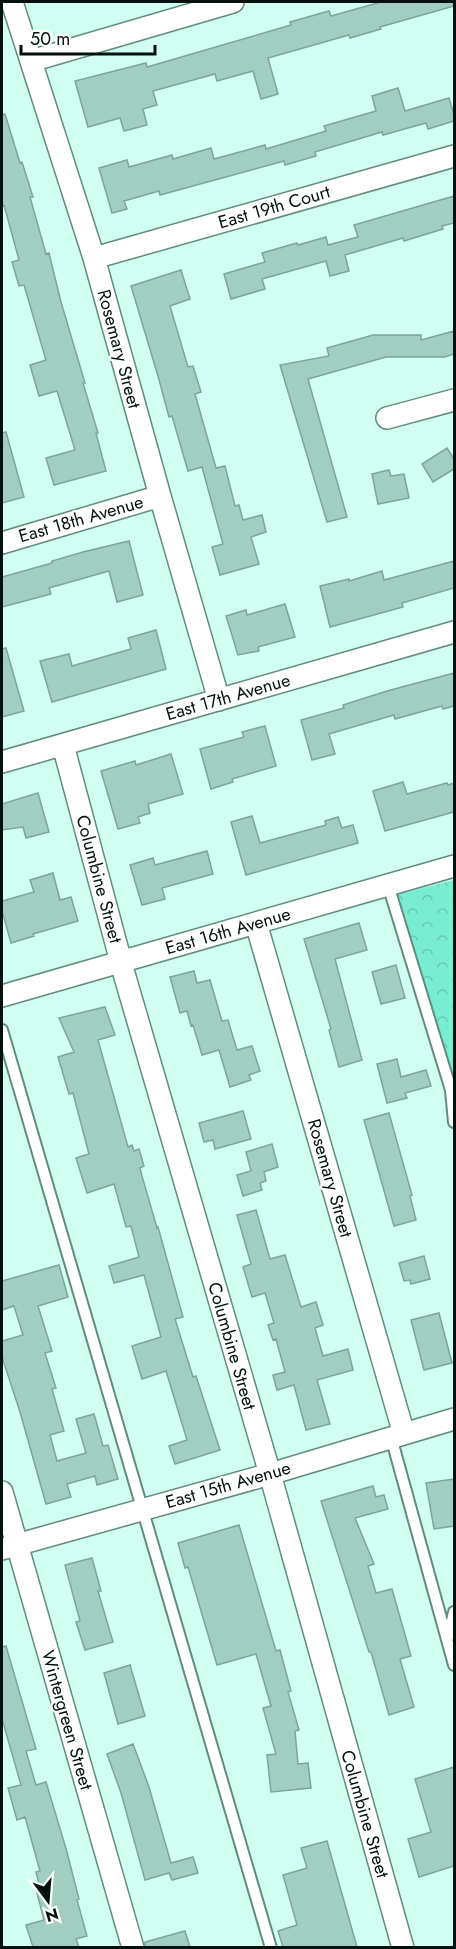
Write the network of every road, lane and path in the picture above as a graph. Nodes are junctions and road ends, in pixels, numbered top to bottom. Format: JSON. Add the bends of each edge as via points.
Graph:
{"nodes":[{"id":1,"x":12,"y":2,"type":"edge"},
{"id":2,"x":233,"y":2,"type":"edge"},
{"id":3,"x":31,"y":61,"type":"junction"},
{"id":4,"x":454,"y":156,"type":"edge"},
{"id":5,"x":94,"y":258,"type":"junction"},
{"id":6,"x":454,"y":400,"type":"edge"},
{"id":7,"x":387,"y":418,"type":"dead end"},
{"id":8,"x":160,"y":496,"type":"junction"},
{"id":9,"x":2,"y":543,"type":"edge"},
{"id":10,"x":454,"y":632,"type":"edge"},
{"id":11,"x":219,"y":700,"type":"junction"},
{"id":12,"x":63,"y":745,"type":"junction"},
{"id":13,"x":2,"y":762,"type":"edge"},
{"id":14,"x":454,"y":866,"type":"edge"},
{"id":15,"x":388,"y":885,"type":"junction"},
{"id":16,"x":256,"y":923,"type":"junction"},
{"id":17,"x":121,"y":962,"type":"junction"},
{"id":18,"x":2,"y":996,"type":"edge"},
{"id":19,"x":2,"y":1030,"type":"edge"},
{"id":20,"x":454,"y":1120,"type":"edge"},
{"id":21,"x":454,"y":1419,"type":"edge"},
{"id":22,"x":397,"y":1436,"type":"junction"},
{"id":23,"x":270,"y":1474,"type":"junction"},
{"id":24,"x":2,"y":1492,"type":"edge"},
{"id":25,"x":142,"y":1510,"type":"junction"},
{"id":26,"x":9,"y":1546,"type":"edge"},
{"id":27,"x":454,"y":1612,"type":"edge"},
{"id":28,"x":448,"y":1640,"type":"junction"},
{"id":29,"x":454,"y":1665,"type":"edge"},
{"id":30,"x":133,"y":1947,"type":"edge"},
{"id":31,"x":271,"y":1947,"type":"edge"},
{"id":32,"x":403,"y":1947,"type":"edge"}],
"edges":[{"from":1,"to":3,"type":"street","name":"Rosemary Street"},
{"from":2,"to":3,"type":"street"},
{"from":3,"to":5,"type":"street","name":"Rosemary Street"},
{"from":4,"to":5,"type":"street","name":"East 19th Court"},
{"from":5,"to":8,"type":"street","name":"Rosemary Street"},
{"from":6,"to":7,"type":"street"},
{"from":8,"to":9,"type":"street","name":"East 18th Avenue"},
{"from":8,"to":11,"type":"street","name":"Rosemary Street"},
{"from":10,"to":11,"type":"street","name":"East 17th Avenue"},
{"from":11,"to":12,"type":"street","name":"East 17th Avenue"},
{"from":12,"to":13,"type":"street","name":"East 17th Avenue"},
{"from":12,"to":17,"type":"street","name":"Columbine Street"},
{"from":14,"to":15,"type":"street","name":"East 16th Avenue"},
{"from":15,"to":16,"type":"street","name":"East 16th Avenue"},
{"from":15,"to":20,"type":"lane","via":[[451,1090]]},
{"from":16,"to":17,"type":"street","name":"East 16th Avenue"},
{"from":16,"to":22,"type":"street","name":"Rosemary Street"},
{"from":17,"to":18,"type":"street","name":"East 16th Avenue"},
{"from":17,"to":23,"type":"street","name":"Columbine Street"},
{"from":19,"to":25,"type":"lane"},
{"from":21,"to":22,"type":"street","name":"East 15th Avenue"},
{"from":22,"to":23,"type":"street","name":"East 15th Avenue"},
{"from":22,"to":28,"type":"lane"},
{"from":23,"to":25,"type":"street","name":"East 15th Avenue"},
{"from":23,"to":32,"type":"street","name":"Columbine Street"},
{"from":24,"to":26,"type":"street","name":"Wintergreen Street"},
{"from":25,"to":26,"type":"street","name":"East 15th Avenue"},
{"from":25,"to":31,"type":"lane"},
{"from":26,"to":30,"type":"street","name":"Wintergreen Street"},
{"from":27,"to":28,"type":"lane"},
{"from":28,"to":29,"type":"lane"}]}
